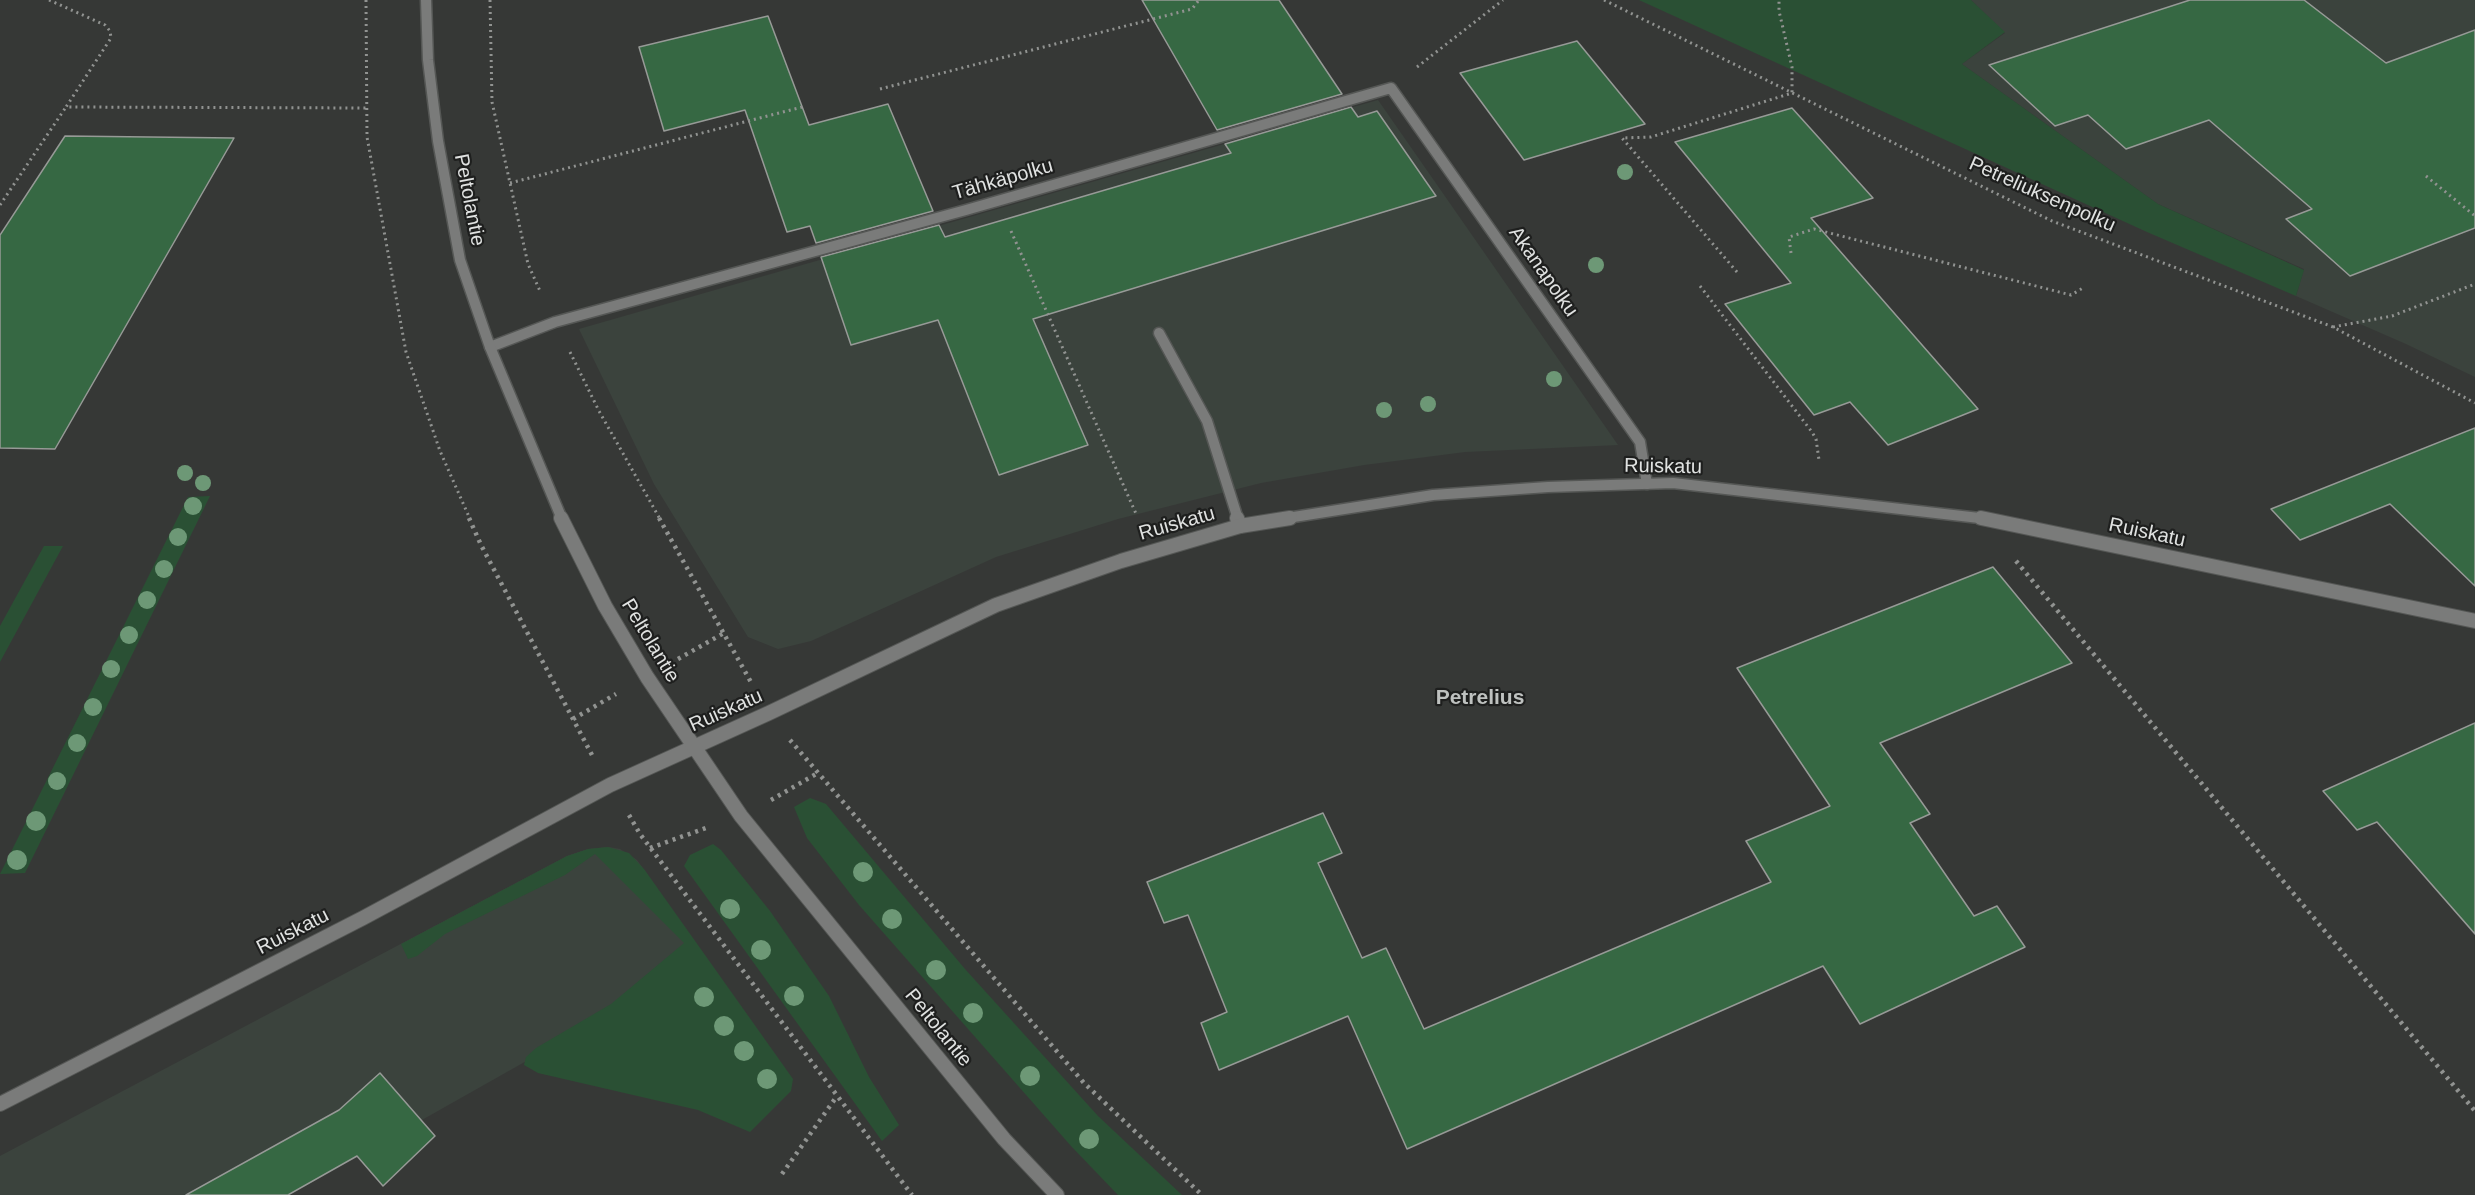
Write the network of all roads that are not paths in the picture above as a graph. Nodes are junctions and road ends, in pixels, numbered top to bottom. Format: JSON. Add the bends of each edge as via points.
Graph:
{"nodes":[{"id":1,"x":426,"y":0,"type":"edge"},
{"id":2,"x":1391,"y":88,"type":"joint"},
{"id":3,"x":1159,"y":333,"type":"dead end"},
{"id":4,"x":490,"y":347,"type":"junction"},
{"id":5,"x":1647,"y":484,"type":"junction"},
{"id":6,"x":1240,"y":526,"type":"junction"},
{"id":7,"x":2475,"y":621,"type":"edge"},
{"id":8,"x":694,"y":747,"type":"junction"},
{"id":9,"x":0,"y":1104,"type":"edge"},
{"id":10,"x":1057,"y":1195,"type":"edge"}],
"edges":[{"from":1,"to":4,"type":"street","name":"Peltolantie","via":[[428,60],[440,152],[460,260]]},
{"from":2,"to":4,"type":"street","name":"Tähkäpolku","via":[[555,322]]},
{"from":2,"to":5,"type":"street","name":"Akanapolku","via":[[1640,442]]},
{"from":3,"to":6,"type":"street","via":[[1207,421]]},
{"from":4,"to":8,"type":"street","name":"Peltolantie","via":[[561,518],[605,606]]},
{"from":5,"to":6,"type":"street","name":"Ruiskatu","via":[[1433,495]]},
{"from":5,"to":7,"type":"street","name":"Ruiskatu","via":[[1673,483],[1972,516]]},
{"from":6,"to":8,"type":"street","name":"Ruiskatu","via":[[1121,561],[996,605]]},
{"from":8,"to":9,"type":"street","name":"Ruiskatu","via":[[610,785],[363,918]]},
{"from":8,"to":10,"type":"street","name":"Peltolantie","via":[[741,816],[1004,1139]]}]}
